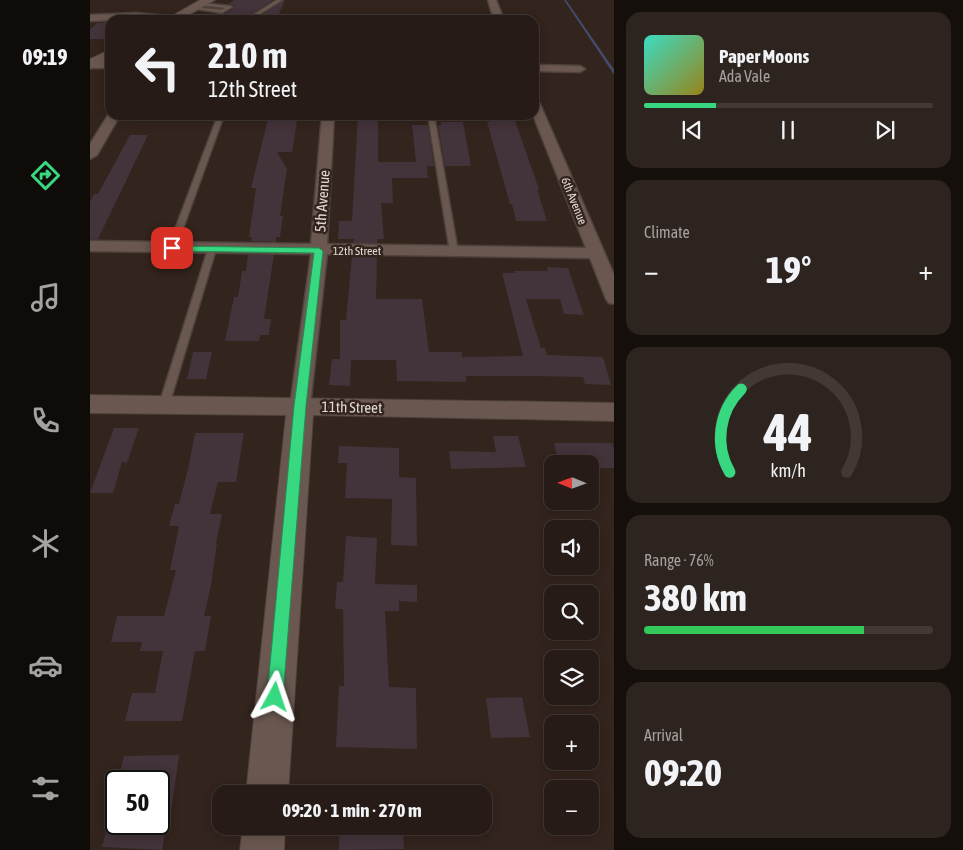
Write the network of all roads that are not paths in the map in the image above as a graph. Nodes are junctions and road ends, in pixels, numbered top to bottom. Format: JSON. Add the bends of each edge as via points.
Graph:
{"nodes":[{"id":1,"x":280,"y":0,"type":"edge"},
{"id":2,"x":492,"y":0,"type":"edge"},
{"id":3,"x":201,"y":4,"type":"edge"},
{"id":4,"x":144,"y":6,"type":"dead end"},
{"id":5,"x":137,"y":15,"type":"edge"},
{"id":6,"x":182,"y":15,"type":"edge"},
{"id":7,"x":256,"y":15,"type":"edge"},
{"id":8,"x":497,"y":15,"type":"edge"},
{"id":9,"x":105,"y":17,"type":"edge"},
{"id":10,"x":90,"y":18,"type":"edge"},
{"id":11,"x":539,"y":68,"type":"edge"},
{"id":12,"x":580,"y":68,"type":"dead end"},
{"id":13,"x":539,"y":116,"type":"edge"},
{"id":14,"x":111,"y":120,"type":"edge"},
{"id":15,"x":219,"y":120,"type":"edge"},
{"id":16,"x":328,"y":120,"type":"edge"},
{"id":17,"x":432,"y":120,"type":"edge"},
{"id":18,"x":90,"y":154,"type":"edge"},
{"id":19,"x":90,"y":246,"type":"edge"},
{"id":20,"x":172,"y":248,"type":"junction"},
{"id":21,"x":212,"y":249,"type":"junction"},
{"id":22,"x":319,"y":251,"type":"junction"},
{"id":23,"x":454,"y":252,"type":"junction"},
{"id":24,"x":595,"y":253,"type":"junction"},
{"id":25,"x":614,"y":299,"type":"edge"},
{"id":26,"x":90,"y":404,"type":"edge"},
{"id":27,"x":164,"y":405,"type":"junction"},
{"id":28,"x":300,"y":406,"type":"junction"},
{"id":29,"x":614,"y":412,"type":"edge"},
{"id":30,"x":268,"y":785,"type":"edge"},
{"id":31,"x":263,"y":835,"type":"edge"},
{"id":32,"x":262,"y":850,"type":"edge"}],
"edges":[{"from":1,"to":7,"type":"lane"},
{"from":2,"to":8,"type":"street"},
{"from":3,"to":3,"type":"lane","via":[[230,7],[222,12]]},
{"from":3,"to":6,"type":"main road"},
{"from":4,"to":5,"type":"street"},
{"from":9,"to":10,"type":"street"},
{"from":11,"to":12,"type":"street"},
{"from":13,"to":24,"type":"street","name":"6th Avenue"},
{"from":14,"to":18,"type":"street"},
{"from":15,"to":20,"type":"lane"},
{"from":16,"to":22,"type":"street","name":"5th Avenue"},
{"from":17,"to":23,"type":"lane"},
{"from":19,"to":20,"type":"street","name":"12th Street"},
{"from":20,"to":21,"type":"street","name":"12th Street"},
{"from":21,"to":22,"type":"street","name":"12th Street"},
{"from":21,"to":27,"type":"lane"},
{"from":22,"to":23,"type":"street","name":"12th Street"},
{"from":22,"to":28,"type":"street","name":"5th Avenue"},
{"from":23,"to":24,"type":"street","name":"12th Street"},
{"from":24,"to":25,"type":"street","name":"6th Avenue"},
{"from":26,"to":27,"type":"main road","name":"11th Street"},
{"from":27,"to":28,"type":"main road","name":"11th Street"},
{"from":28,"to":29,"type":"main road","name":"11th Street"},
{"from":28,"to":30,"type":"main road","name":"5th Avenue"},
{"from":31,"to":32,"type":"main road"}]}
